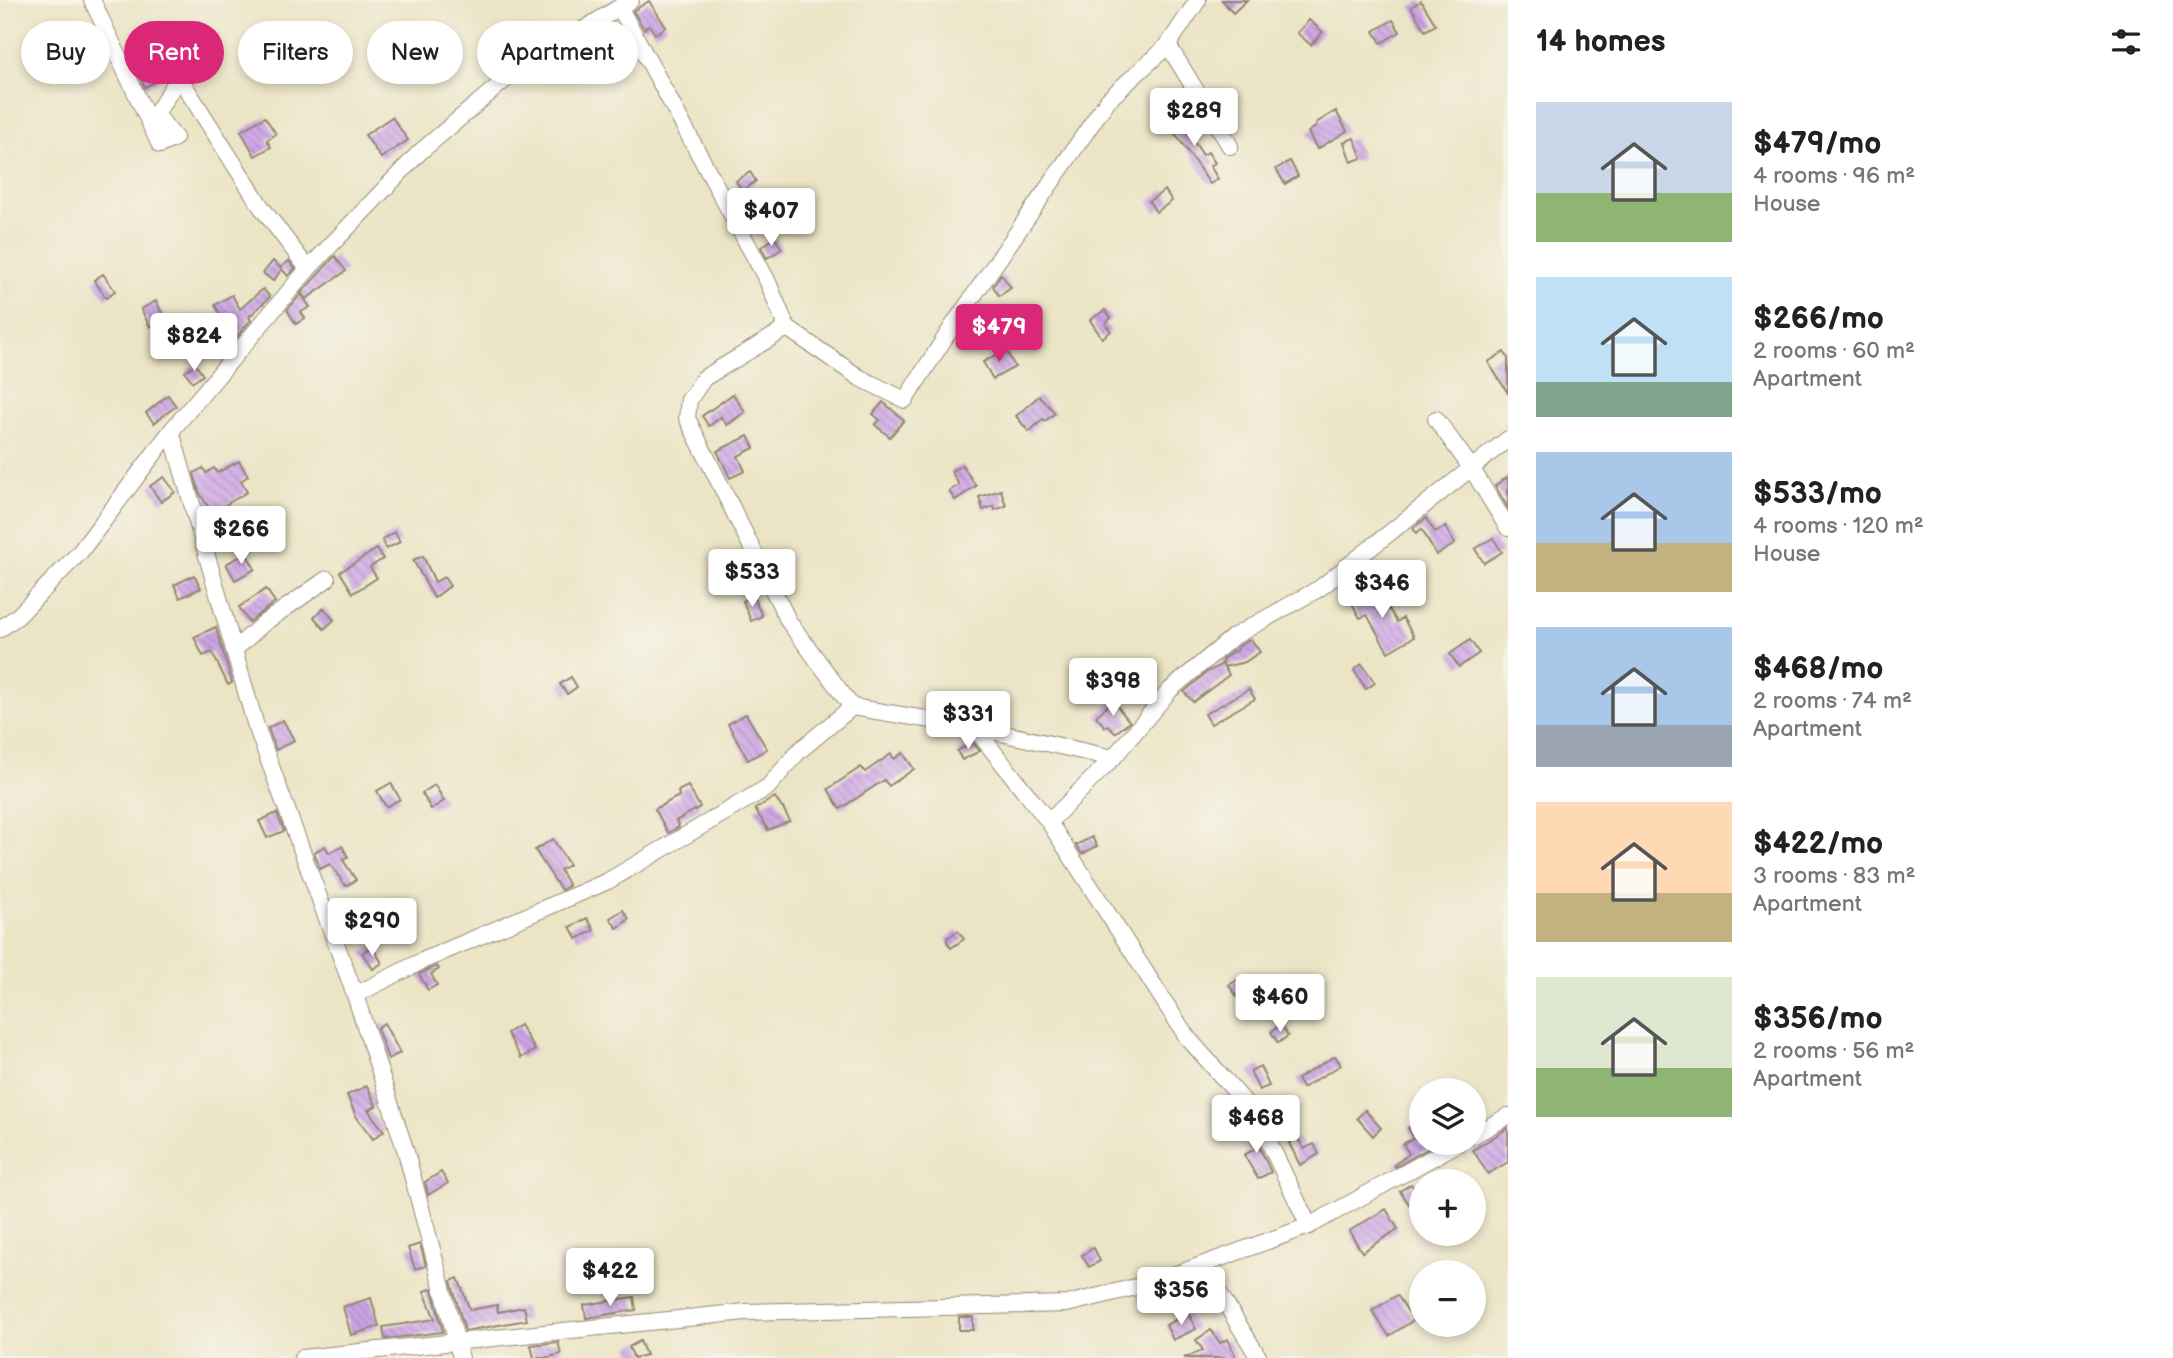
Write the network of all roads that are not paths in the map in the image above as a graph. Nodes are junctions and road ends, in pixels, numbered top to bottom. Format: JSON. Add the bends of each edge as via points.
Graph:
{"nodes":[{"id":1,"x":92,"y":0,"type":"edge"},
{"id":2,"x":1198,"y":0,"type":"edge"},
{"id":3,"x":625,"y":4,"type":"edge"},
{"id":4,"x":1168,"y":45,"type":"junction"},
{"id":5,"x":1230,"y":146,"type":"dead end"},
{"id":6,"x":308,"y":269,"type":"junction"},
{"id":7,"x":787,"y":328,"type":"junction"},
{"id":8,"x":1436,"y":419,"type":"dead end"},
{"id":9,"x":171,"y":431,"type":"junction"},
{"id":10,"x":1508,"y":439,"type":"edge"},
{"id":11,"x":1472,"y":469,"type":"junction"},
{"id":12,"x":1508,"y":528,"type":"edge"},
{"id":13,"x":327,"y":579,"type":"dead end"},
{"id":14,"x":0,"y":629,"type":"edge"},
{"id":15,"x":234,"y":650,"type":"junction"},
{"id":16,"x":852,"y":707,"type":"junction"},
{"id":17,"x":974,"y":727,"type":"junction"},
{"id":18,"x":1113,"y":758,"type":"junction"},
{"id":19,"x":1049,"y":822,"type":"junction"},
{"id":20,"x":355,"y":995,"type":"junction"},
{"id":21,"x":1508,"y":1116,"type":"edge"},
{"id":22,"x":1486,"y":1128,"type":"edge"},
{"id":23,"x":1437,"y":1155,"type":"edge"},
{"id":24,"x":1309,"y":1226,"type":"junction"},
{"id":25,"x":1202,"y":1265,"type":"junction"},
{"id":26,"x":456,"y":1341,"type":"junction"},
{"id":27,"x":302,"y":1358,"type":"edge"},
{"id":28,"x":461,"y":1358,"type":"edge"},
{"id":29,"x":1259,"y":1358,"type":"edge"}],
"edges":[{"from":1,"to":6,"type":"street","via":[[160,145],[175,138],[156,114],[179,77],[262,208]]},
{"from":2,"to":4,"type":"street"},
{"from":3,"to":6,"type":"street","via":[[513,73],[420,152]]},
{"from":3,"to":7,"type":"street","via":[[767,280]]},
{"from":4,"to":5,"type":"street"},
{"from":4,"to":7,"type":"street","via":[[1108,100],[905,400],[860,378]]},
{"from":6,"to":9,"type":"street"},
{"from":7,"to":16,"type":"street","via":[[705,379],[689,400],[688,418],[789,622]]},
{"from":8,"to":11,"type":"street"},
{"from":9,"to":14,"type":"street","via":[[80,552]]},
{"from":9,"to":15,"type":"street"},
{"from":10,"to":11,"type":"street"},
{"from":11,"to":12,"type":"street"},
{"from":11,"to":18,"type":"street","via":[[1320,588],[1233,637],[1170,690]]},
{"from":13,"to":15,"type":"street"},
{"from":15,"to":20,"type":"street","via":[[255,723]]},
{"from":16,"to":17,"type":"street"},
{"from":16,"to":20,"type":"street","via":[[799,751],[768,787],[608,881]]},
{"from":17,"to":18,"type":"street"},
{"from":17,"to":19,"type":"street"},
{"from":18,"to":19,"type":"street"},
{"from":19,"to":24,"type":"street","via":[[1187,1037],[1256,1115]]},
{"from":20,"to":26,"type":"street","via":[[406,1152]]},
{"from":21,"to":22,"type":"street"},
{"from":23,"to":24,"type":"street"},
{"from":24,"to":25,"type":"street"},
{"from":25,"to":26,"type":"street","via":[[1067,1304],[745,1312]]},
{"from":25,"to":29,"type":"street"},
{"from":26,"to":27,"type":"street"},
{"from":26,"to":28,"type":"street"}]}
